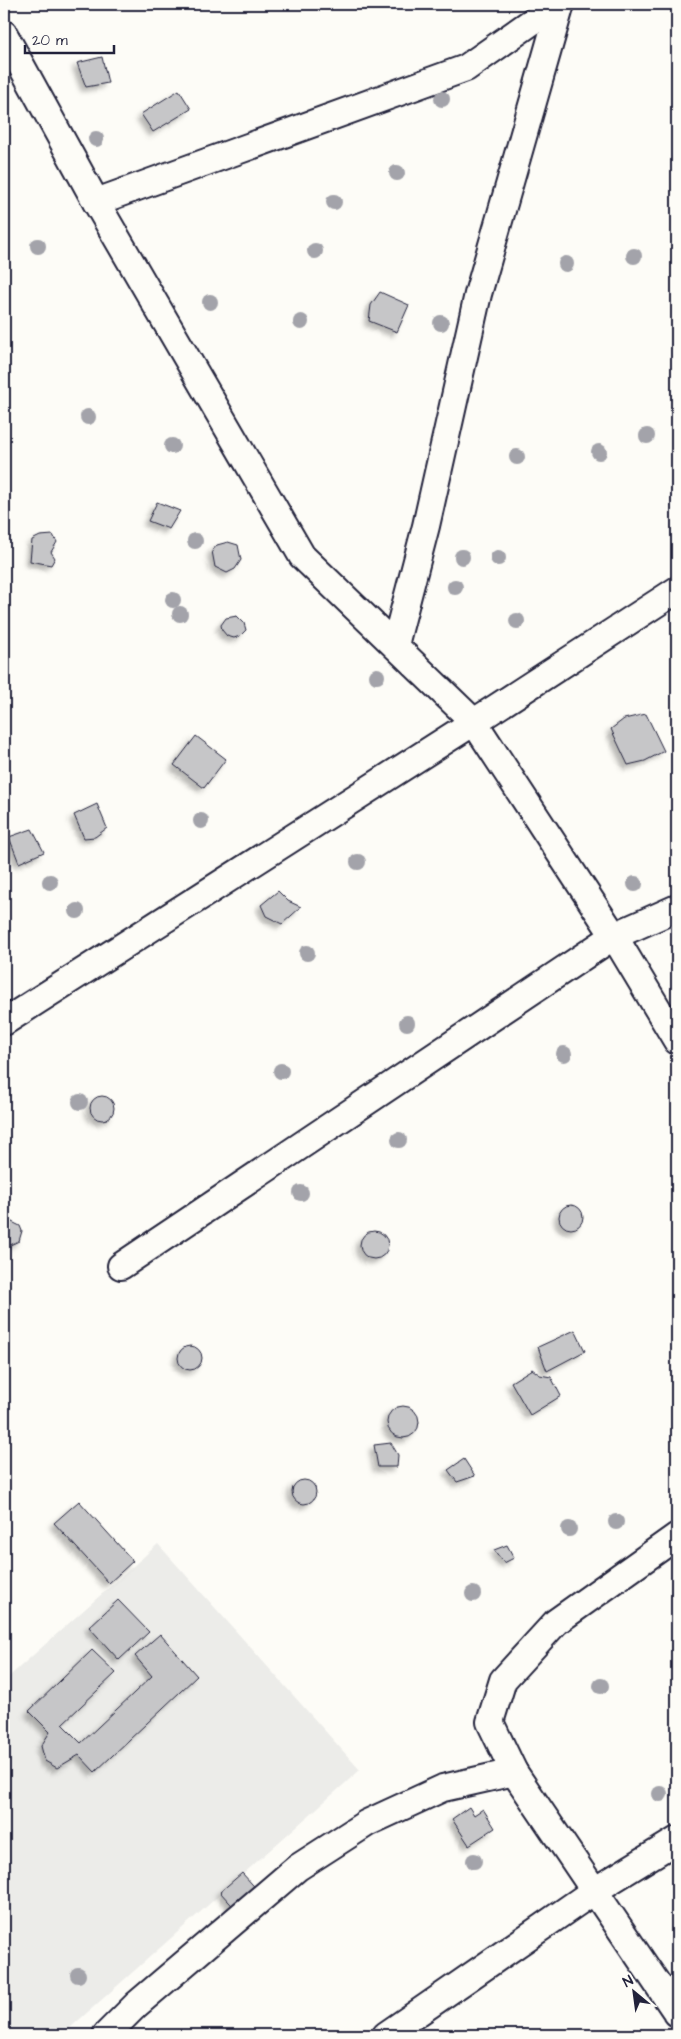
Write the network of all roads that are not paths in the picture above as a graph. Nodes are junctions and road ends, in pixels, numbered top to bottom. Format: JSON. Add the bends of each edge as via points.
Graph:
{"nodes":[{"id":1,"x":559,"y":4,"type":"edge"},
{"id":2,"x":4,"y":34,"type":"edge"},
{"id":3,"x":96,"y":202,"type":"junction"},
{"id":4,"x":677,"y":590,"type":"edge"},
{"id":5,"x":395,"y":646,"type":"junction"},
{"id":6,"x":474,"y":722,"type":"junction"},
{"id":7,"x":677,"y":908,"type":"edge"},
{"id":8,"x":614,"y":936,"type":"junction"},
{"id":9,"x":4,"y":1022,"type":"edge"},
{"id":10,"x":677,"y":1041,"type":"edge"},
{"id":11,"x":121,"y":1266,"type":"dead end"},
{"id":12,"x":677,"y":1536,"type":"edge"},
{"id":13,"x":514,"y":1772,"type":"junction"},
{"id":14,"x":677,"y":1840,"type":"edge"},
{"id":15,"x":594,"y":1891,"type":"junction"},
{"id":16,"x":677,"y":2013,"type":"edge"},
{"id":17,"x":106,"y":2035,"type":"edge"},
{"id":18,"x":386,"y":2035,"type":"edge"}],
"edges":[{"from":1,"to":3,"type":"street","via":[[466,68]]},
{"from":1,"to":5,"type":"street","via":[[478,294],[426,526]]},
{"from":2,"to":3,"type":"street"},
{"from":3,"to":5,"type":"street","via":[[302,556]]},
{"from":4,"to":6,"type":"street"},
{"from":5,"to":6,"type":"street"},
{"from":6,"to":8,"type":"street"},
{"from":6,"to":9,"type":"street"},
{"from":7,"to":8,"type":"street"},
{"from":8,"to":10,"type":"street"},
{"from":8,"to":11,"type":"street"},
{"from":12,"to":13,"type":"street","via":[[556,1622],[503,1680],[490,1722]]},
{"from":13,"to":15,"type":"street"},
{"from":13,"to":17,"type":"street","via":[[442,1788],[367,1823],[297,1868],[136,2005]]},
{"from":14,"to":15,"type":"street"},
{"from":15,"to":16,"type":"street"},
{"from":15,"to":18,"type":"street"}]}
